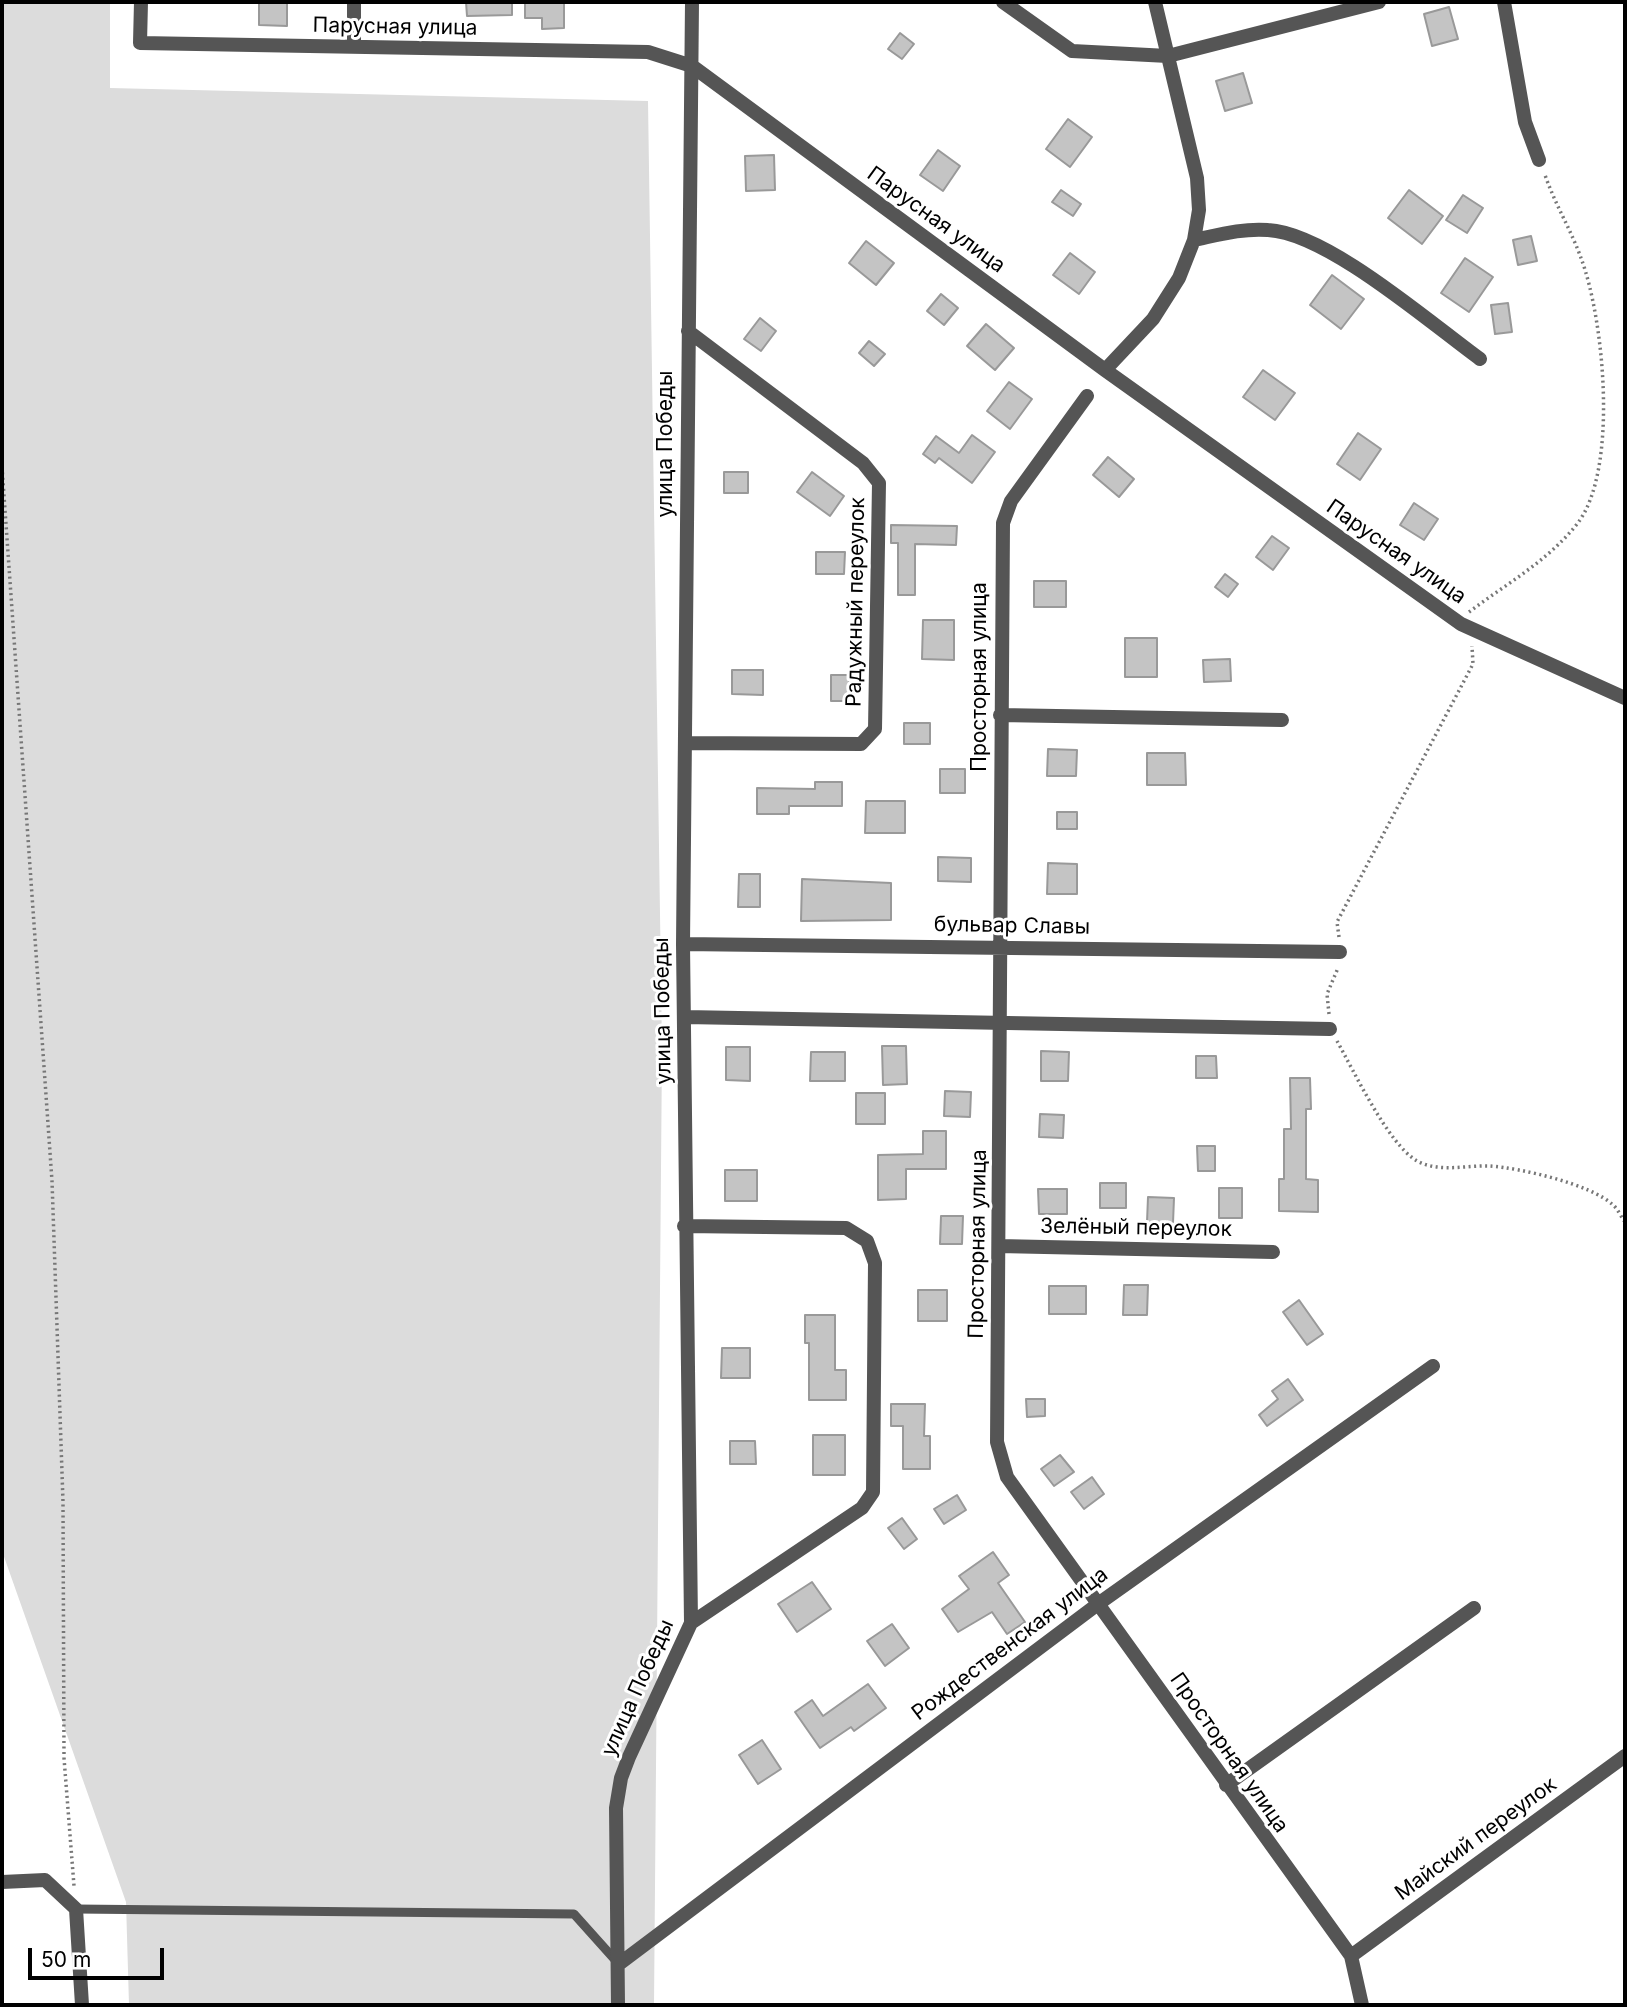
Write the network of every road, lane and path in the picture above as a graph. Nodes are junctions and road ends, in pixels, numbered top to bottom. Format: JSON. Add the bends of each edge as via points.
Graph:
{"nodes":[{"id":1,"x":141,"y":2,"type":"edge"},
{"id":2,"x":354,"y":2,"type":"edge"},
{"id":3,"x":692,"y":2,"type":"edge"},
{"id":4,"x":1003,"y":2,"type":"edge"},
{"id":5,"x":1155,"y":2,"type":"edge"},
{"id":6,"x":1379,"y":2,"type":"edge"},
{"id":7,"x":1504,"y":2,"type":"edge"},
{"id":8,"x":354,"y":47,"type":"junction"},
{"id":9,"x":1168,"y":56,"type":"junction"},
{"id":10,"x":692,"y":66,"type":"junction"},
{"id":11,"x":1539,"y":160,"type":"joint"},
{"id":12,"x":1194,"y":240,"type":"junction"},
{"id":13,"x":688,"y":331,"type":"junction"},
{"id":14,"x":1480,"y":359,"type":"dead end"},
{"id":15,"x":1105,"y":370,"type":"junction"},
{"id":16,"x":1087,"y":396,"type":"dead end"},
{"id":17,"x":2,"y":467,"type":"edge"},
{"id":18,"x":1461,"y":624,"type":"junction"},
{"id":19,"x":1625,"y":698,"type":"edge"},
{"id":20,"x":1000,"y":715,"type":"junction"},
{"id":21,"x":1282,"y":720,"type":"dead end"},
{"id":22,"x":686,"y":743,"type":"junction"},
{"id":23,"x":683,"y":944,"type":"junction"},
{"id":24,"x":1002,"y":946,"type":"junction"},
{"id":25,"x":1340,"y":952,"type":"junction"},
{"id":26,"x":685,"y":1017,"type":"junction"},
{"id":27,"x":1001,"y":1022,"type":"junction"},
{"id":28,"x":1330,"y":1029,"type":"junction"},
{"id":29,"x":1625,"y":1222,"type":"edge"},
{"id":30,"x":684,"y":1226,"type":"junction"},
{"id":31,"x":999,"y":1246,"type":"junction"},
{"id":32,"x":1273,"y":1252,"type":"dead end"},
{"id":33,"x":1433,"y":1366,"type":"dead end"},
{"id":34,"x":1098,"y":1604,"type":"junction"},
{"id":35,"x":1474,"y":1608,"type":"dead end"},
{"id":36,"x":691,"y":1623,"type":"junction"},
{"id":37,"x":1625,"y":1756,"type":"edge"},
{"id":38,"x":1226,"y":1785,"type":"junction"},
{"id":39,"x":2,"y":1882,"type":"edge"},
{"id":40,"x":76,"y":1909,"type":"junction"},
{"id":41,"x":1351,"y":1956,"type":"junction"},
{"id":42,"x":619,"y":1964,"type":"junction"},
{"id":43,"x":82,"y":2005,"type":"edge"},
{"id":44,"x":618,"y":2005,"type":"edge"},
{"id":45,"x":1362,"y":2005,"type":"edge"}],
"edges":[{"from":1,"to":8,"type":"street","name":"Парусная улица","via":[[140,43]]},
{"from":2,"to":8,"type":"street"},
{"from":3,"to":10,"type":"street","name":"улица Победы"},
{"from":4,"to":9,"type":"street","via":[[1072,51]]},
{"from":5,"to":9,"type":"street"},
{"from":6,"to":9,"type":"street"},
{"from":7,"to":11,"type":"street","via":[[1525,122]]},
{"from":8,"to":10,"type":"street","name":"Парусная улица","via":[[648,52]]},
{"from":9,"to":12,"type":"street","via":[[1197,178],[1199,210]]},
{"from":10,"to":13,"type":"street","name":"улица Победы"},
{"from":10,"to":15,"type":"street","name":"Парусная улица"},
{"from":11,"to":18,"type":"path","via":[[1582,259],[1594,305],[1603,440],[1598,471],[1578,523],[1541,560],[1465,615]]},
{"from":12,"to":14,"type":"street","via":[[1269,229],[1330,250]]},
{"from":12,"to":15,"type":"street","via":[[1179,278],[1153,319]]},
{"from":13,"to":22,"type":"street","name":"улица Победы"},
{"from":13,"to":22,"type":"street","name":"Радужный переулок","via":[[863,463],[879,483],[874,729],[861,744]]},
{"from":15,"to":18,"type":"street","name":"Парусная улица"},
{"from":16,"to":20,"type":"street","name":"Просторная улица","via":[[1011,500],[1003,523]]},
{"from":17,"to":40,"type":"path","via":[[52,1181],[63,1502],[64,1758]]},
{"from":18,"to":19,"type":"street","name":"Парусная улица"},
{"from":18,"to":25,"type":"path","via":[[1472,646],[1473,664],[1337,922]]},
{"from":20,"to":21,"type":"street"},
{"from":20,"to":24,"type":"street","name":"Просторная улица"},
{"from":22,"to":23,"type":"street","name":"улица Победы"},
{"from":23,"to":24,"type":"street","name":"бульвар Славы"},
{"from":23,"to":26,"type":"street","name":"улица Победы"},
{"from":24,"to":25,"type":"street","name":"бульвар Славы"},
{"from":24,"to":27,"type":"street","name":"Просторная улица"},
{"from":25,"to":28,"type":"path","via":[[1339,967],[1326,994]]},
{"from":26,"to":27,"type":"street"},
{"from":26,"to":30,"type":"street","name":"улица Победы"},
{"from":27,"to":28,"type":"street"},
{"from":27,"to":31,"type":"street","name":"Просторная улица"},
{"from":28,"to":29,"type":"path","via":[[1391,1135],[1418,1161],[1438,1168],[1492,1166],[1545,1177],[1612,1204]]},
{"from":30,"to":36,"type":"street","name":"улица Победы"},
{"from":30,"to":36,"type":"street","via":[[846,1228],[867,1241],[875,1262],[873,1492],[862,1508]]},
{"from":31,"to":32,"type":"street","name":"Зелёный переулок"},
{"from":31,"to":34,"type":"street","name":"Просторная улица","via":[[998,1442],[1007,1477]]},
{"from":33,"to":34,"type":"street","name":"Рождественская улица"},
{"from":34,"to":38,"type":"street","name":"Просторная улица"},
{"from":34,"to":42,"type":"street","name":"Рождественская улица"},
{"from":35,"to":38,"type":"street"},
{"from":36,"to":42,"type":"street","name":"улица Победы","via":[[621,1777],[617,1808]]},
{"from":37,"to":41,"type":"street","name":"Майский переулок"},
{"from":38,"to":41,"type":"street","name":"Просторная улица"},
{"from":39,"to":40,"type":"street","via":[[45,1880]]},
{"from":40,"to":42,"type":"lane","via":[[574,1914]]},
{"from":40,"to":43,"type":"street"},
{"from":41,"to":45,"type":"street","name":"Просторная улица"},
{"from":42,"to":44,"type":"street","name":"улица Победы"}]}
